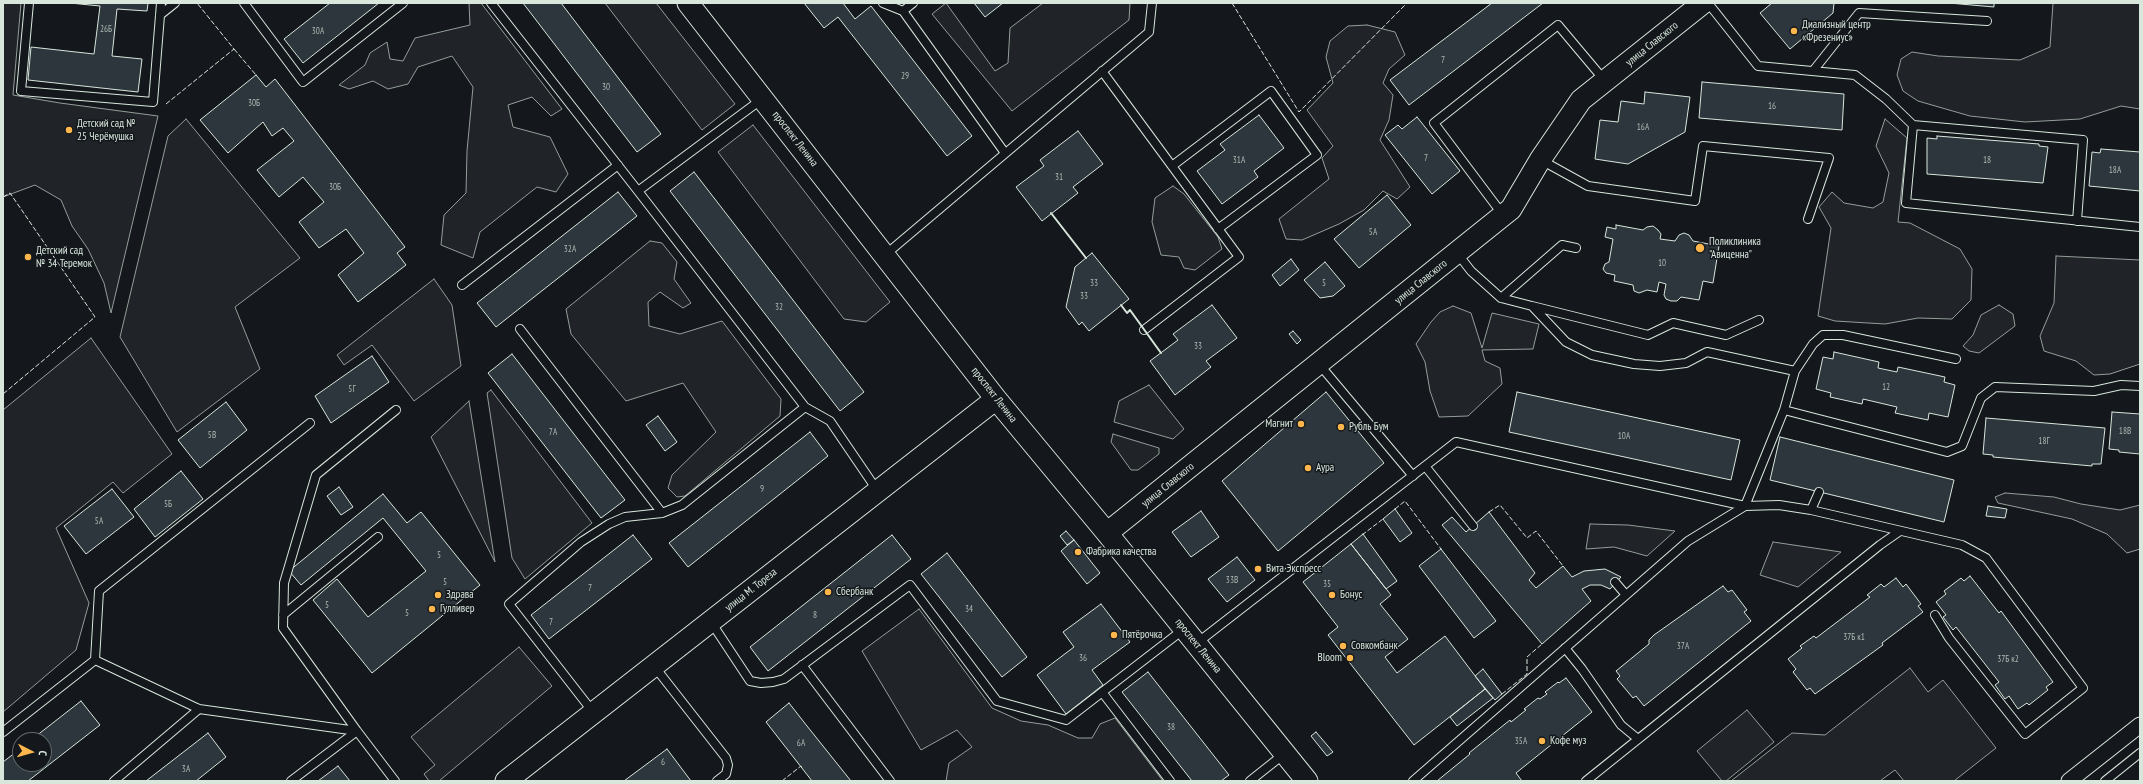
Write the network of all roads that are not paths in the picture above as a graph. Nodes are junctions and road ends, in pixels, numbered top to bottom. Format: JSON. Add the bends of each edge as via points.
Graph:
{"nodes":[{"id":1,"x":29,"y":3,"type":"edge"},
{"id":2,"x":161,"y":3,"type":"edge"},
{"id":3,"x":175,"y":3,"type":"edge"},
{"id":4,"x":244,"y":3,"type":"edge"},
{"id":5,"x":403,"y":3,"type":"edge"},
{"id":6,"x":491,"y":3,"type":"edge"},
{"id":7,"x":688,"y":3,"type":"edge"},
{"id":8,"x":883,"y":3,"type":"edge"},
{"id":9,"x":913,"y":3,"type":"edge"},
{"id":10,"x":1152,"y":3,"type":"edge"},
{"id":11,"x":1703,"y":3,"type":"edge"},
{"id":12,"x":1708,"y":3,"type":"edge"},
{"id":13,"x":903,"y":11,"type":"junction"},
{"id":14,"x":160,"y":15,"type":"junction"},
{"id":15,"x":1987,"y":21,"type":"dead end"},
{"id":16,"x":1102,"y":71,"type":"junction"},
{"id":17,"x":1813,"y":71,"type":"junction"},
{"id":18,"x":1605,"y":81,"type":"junction"},
{"id":19,"x":763,"y":98,"type":"junction"},
{"id":20,"x":1913,"y":125,"type":"junction"},
{"id":21,"x":1005,"y":153,"type":"junction"},
{"id":22,"x":1540,"y":160,"type":"junction"},
{"id":23,"x":618,"y":165,"type":"junction"},
{"id":24,"x":1172,"y":166,"type":"junction"},
{"id":25,"x":638,"y":191,"type":"junction"},
{"id":26,"x":1503,"y":215,"type":"junction"},
{"id":27,"x":1808,"y":219,"type":"dead end"},
{"id":28,"x":2077,"y":221,"type":"junction"},
{"id":29,"x":2140,"y":227,"type":"edge"},
{"id":30,"x":1218,"y":229,"type":"junction"},
{"id":31,"x":1576,"y":248,"type":"dead end"},
{"id":32,"x":1457,"y":253,"type":"junction"},
{"id":33,"x":885,"y":255,"type":"junction"},
{"id":34,"x":462,"y":285,"type":"dead end"},
{"id":35,"x":1502,"y":298,"type":"junction"},
{"id":36,"x":1532,"y":306,"type":"junction"},
{"id":37,"x":1759,"y":320,"type":"dead end"},
{"id":38,"x":520,"y":330,"type":"dead end"},
{"id":39,"x":1144,"y":330,"type":"dead end"},
{"id":40,"x":1956,"y":359,"type":"dead end"},
{"id":41,"x":1319,"y":364,"type":"junction"},
{"id":42,"x":1795,"y":371,"type":"junction"},
{"id":43,"x":2140,"y":386,"type":"edge"},
{"id":44,"x":996,"y":399,"type":"junction"},
{"id":45,"x":805,"y":407,"type":"junction"},
{"id":46,"x":396,"y":410,"type":"dead end"},
{"id":47,"x":1784,"y":410,"type":"junction"},
{"id":48,"x":310,"y":423,"type":"dead end"},
{"id":49,"x":1425,"y":466,"type":"junction"},
{"id":50,"x":1413,"y":476,"type":"junction"},
{"id":51,"x":878,"y":491,"type":"junction"},
{"id":52,"x":1819,"y":492,"type":"dead end"},
{"id":53,"x":1745,"y":506,"type":"junction"},
{"id":54,"x":1811,"y":510,"type":"junction"},
{"id":55,"x":662,"y":513,"type":"junction"},
{"id":56,"x":1473,"y":526,"type":"dead end"},
{"id":57,"x":1900,"y":531,"type":"junction"},
{"id":58,"x":1107,"y":533,"type":"junction"},
{"id":59,"x":378,"y":537,"type":"dead end"},
{"id":60,"x":1616,"y":582,"type":"dead end"},
{"id":61,"x":1626,"y":595,"type":"junction"},
{"id":62,"x":283,"y":615,"type":"junction"},
{"id":63,"x":1935,"y":615,"type":"dead end"},
{"id":64,"x":710,"y":622,"type":"junction"},
{"id":65,"x":1190,"y":636,"type":"junction"},
{"id":66,"x":1565,"y":648,"type":"junction"},
{"id":67,"x":95,"y":660,"type":"junction"},
{"id":68,"x":802,"y":665,"type":"junction"},
{"id":69,"x":654,"y":666,"type":"junction"},
{"id":70,"x":1102,"y":692,"type":"junction"},
{"id":71,"x":200,"y":709,"type":"junction"},
{"id":72,"x":594,"y":713,"type":"junction"},
{"id":73,"x":2140,"y":725,"type":"edge"},
{"id":74,"x":357,"y":731,"type":"junction"},
{"id":75,"x":3,"y":732,"type":"edge"},
{"id":76,"x":1638,"y":739,"type":"junction"},
{"id":77,"x":2140,"y":753,"type":"edge"},
{"id":78,"x":1285,"y":754,"type":"junction"},
{"id":79,"x":114,"y":781,"type":"edge"},
{"id":80,"x":291,"y":781,"type":"edge"},
{"id":81,"x":395,"y":781,"type":"edge"},
{"id":82,"x":506,"y":781,"type":"edge"},
{"id":83,"x":717,"y":781,"type":"edge"},
{"id":84,"x":890,"y":781,"type":"edge"},
{"id":85,"x":1170,"y":781,"type":"edge"},
{"id":86,"x":1250,"y":781,"type":"edge"},
{"id":87,"x":1307,"y":781,"type":"edge"},
{"id":88,"x":1413,"y":781,"type":"edge"},
{"id":89,"x":1586,"y":781,"type":"edge"},
{"id":90,"x":2070,"y":781,"type":"edge"},
{"id":91,"x":2105,"y":781,"type":"edge"}],
"edges":[{"from":1,"to":14,"type":"lane","via":[[21,91],[153,102]]},
{"from":2,"to":14,"type":"lane"},
{"from":3,"to":14,"type":"lane"},
{"from":4,"to":5,"type":"lane","via":[[303,82]]},
{"from":6,"to":23,"type":"lane"},
{"from":7,"to":19,"type":"street","name":"проспект Ленина"},
{"from":8,"to":13,"type":"lane"},
{"from":9,"to":13,"type":"lane"},
{"from":10,"to":16,"type":"lane","via":[[1149,32]]},
{"from":11,"to":18,"type":"street","name":"улица Славского"},
{"from":12,"to":17,"type":"lane","via":[[1758,66]]},
{"from":13,"to":21,"type":"lane"},
{"from":15,"to":17,"type":"lane","via":[[1859,13]]},
{"from":16,"to":21,"type":"lane"},
{"from":16,"to":24,"type":"lane"},
{"from":17,"to":20,"type":"lane","via":[[1855,75],[1886,99]]},
{"from":18,"to":22,"type":"street","name":"улица Славского","via":[[1581,100]]},
{"from":18,"to":26,"type":"lane","via":[[1558,25],[1434,123]]},
{"from":19,"to":25,"type":"lane"},
{"from":19,"to":33,"type":"street","name":"проспект Ленина"},
{"from":20,"to":28,"type":"lane","via":[[1906,203]]},
{"from":20,"to":28,"type":"lane","via":[[2083,140]]},
{"from":21,"to":33,"type":"lane"},
{"from":22,"to":26,"type":"street","name":"улица Славского","via":[[1511,209]]},
{"from":22,"to":27,"type":"lane","via":[[1588,186],[1695,201],[1702,146],[1829,158]]},
{"from":23,"to":25,"type":"lane"},
{"from":23,"to":34,"type":"lane"},
{"from":24,"to":30,"type":"lane"},
{"from":24,"to":30,"type":"lane","via":[[1271,91],[1317,155]]},
{"from":25,"to":45,"type":"lane"},
{"from":26,"to":32,"type":"street","name":"улица Славского"},
{"from":28,"to":29,"type":"lane"},
{"from":30,"to":39,"type":"lane","via":[[1239,257]]},
{"from":31,"to":35,"type":"lane","via":[[1562,245]]},
{"from":32,"to":35,"type":"lane","via":[[1471,271]]},
{"from":32,"to":41,"type":"street","name":"улица Славского"},
{"from":33,"to":44,"type":"street","name":"проспект Ленина"},
{"from":35,"to":36,"type":"lane"},
{"from":36,"to":37,"type":"lane","via":[[1648,335],[1674,323],[1726,336]]},
{"from":36,"to":42,"type":"lane","via":[[1566,342],[1592,355],[1634,364],[1660,366],[1686,363],[1707,352]]},
{"from":38,"to":55,"type":"lane"},
{"from":40,"to":42,"type":"lane","via":[[1843,335],[1823,335],[1813,344]]},
{"from":41,"to":50,"type":"lane"},
{"from":41,"to":58,"type":"street","name":"улица Славского"},
{"from":42,"to":47,"type":"lane"},
{"from":43,"to":47,"type":"lane","via":[[2121,385],[2094,391],[1995,387],[1981,398],[1962,446],[1947,452]]},
{"from":44,"to":51,"type":"street","name":"улица М. Тореза"},
{"from":44,"to":58,"type":"street","name":"проспект Ленина"},
{"from":45,"to":51,"type":"lane","via":[[830,421]]},
{"from":45,"to":55,"type":"lane","via":[[682,505]]},
{"from":46,"to":62,"type":"lane","via":[[316,475],[284,583]]},
{"from":47,"to":53,"type":"lane"},
{"from":48,"to":67,"type":"lane","via":[[99,591]]},
{"from":49,"to":50,"type":"lane"},
{"from":49,"to":53,"type":"lane","via":[[1456,442]]},
{"from":49,"to":56,"type":"lane"},
{"from":50,"to":65,"type":"lane"},
{"from":51,"to":64,"type":"street","name":"улица М. Тореза"},
{"from":52,"to":54,"type":"lane"},
{"from":53,"to":54,"type":"lane","via":[[1780,505]]},
{"from":53,"to":61,"type":"lane","via":[[1688,541]]},
{"from":54,"to":57,"type":"lane"},
{"from":55,"to":72,"type":"lane","via":[[625,517],[608,524],[581,542],[509,604]]},
{"from":57,"to":63,"type":"lane","via":[[1962,545],[1986,558],[2083,688],[2025,734],[1949,638]]},
{"from":57,"to":76,"type":"lane"},
{"from":58,"to":65,"type":"street","name":"проспект Ленина"},
{"from":59,"to":62,"type":"lane"},
{"from":60,"to":61,"type":"lane"},
{"from":61,"to":66,"type":"lane"},
{"from":62,"to":74,"type":"lane","via":[[283,628]]},
{"from":64,"to":68,"type":"lane","via":[[750,680],[761,683],[784,679]]},
{"from":64,"to":69,"type":"street","name":"улица М. Тореза"},
{"from":65,"to":70,"type":"lane"},
{"from":65,"to":78,"type":"street","name":"проспект Ленина"},
{"from":66,"to":76,"type":"lane","via":[[1621,725]]},
{"from":66,"to":88,"type":"lane"},
{"from":67,"to":71,"type":"lane"},
{"from":67,"to":75,"type":"lane"},
{"from":68,"to":70,"type":"lane","via":[[910,585],[997,702],[1066,720]]},
{"from":68,"to":84,"type":"lane"},
{"from":69,"to":72,"type":"street","name":"улица М. Тореза"},
{"from":69,"to":83,"type":"lane","via":[[726,758],[726,774]]},
{"from":70,"to":85,"type":"lane"},
{"from":71,"to":74,"type":"lane"},
{"from":71,"to":79,"type":"lane"},
{"from":72,"to":82,"type":"street","name":"улица М. Тореза"},
{"from":73,"to":90,"type":"street"},
{"from":74,"to":80,"type":"lane"},
{"from":74,"to":81,"type":"lane"},
{"from":76,"to":89,"type":"lane"},
{"from":77,"to":91,"type":"lane"},
{"from":78,"to":86,"type":"lane"},
{"from":78,"to":87,"type":"street","name":"проспект Ленина"}]}
